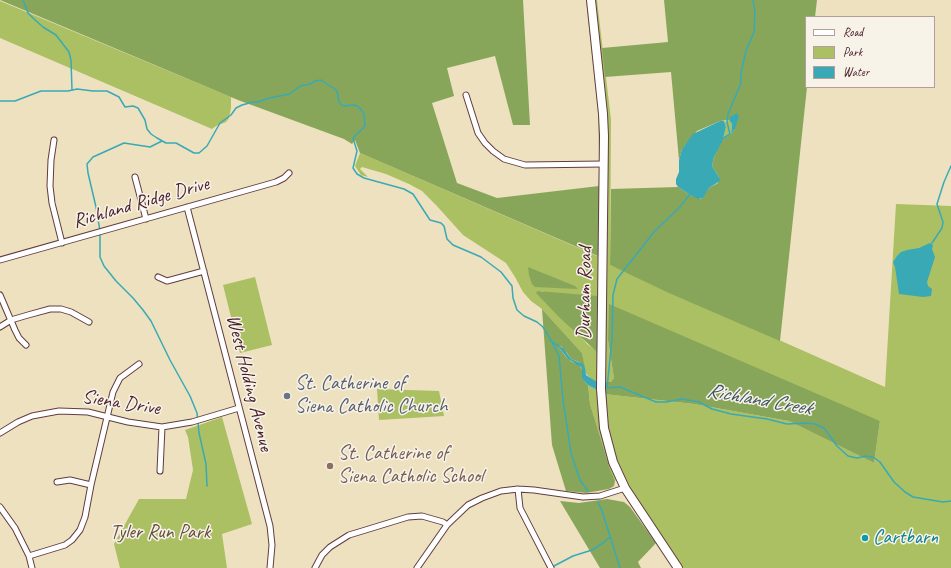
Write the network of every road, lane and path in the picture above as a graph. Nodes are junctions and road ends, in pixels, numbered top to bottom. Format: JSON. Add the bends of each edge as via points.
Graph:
{"nodes":[{"id":1,"x":591,"y":0,"type":"edge"},
{"id":2,"x":466,"y":95,"type":"dead end"},
{"id":3,"x":54,"y":140,"type":"dead end"},
{"id":4,"x":604,"y":164,"type":"junction"},
{"id":5,"x":289,"y":172,"type":"dead end"},
{"id":6,"x":135,"y":177,"type":"dead end"},
{"id":7,"x":187,"y":207,"type":"junction"},
{"id":8,"x":146,"y":219,"type":"junction"},
{"id":9,"x":62,"y":243,"type":"junction"},
{"id":10,"x":0,"y":260,"type":"edge"},
{"id":11,"x":204,"y":271,"type":"junction"},
{"id":12,"x":158,"y":277,"type":"dead end"},
{"id":13,"x":0,"y":295,"type":"edge"},
{"id":14,"x":11,"y":320,"type":"junction"},
{"id":15,"x":89,"y":322,"type":"dead end"},
{"id":16,"x":0,"y":326,"type":"edge"},
{"id":17,"x":26,"y":345,"type":"dead end"},
{"id":18,"x":139,"y":364,"type":"dead end"},
{"id":19,"x":239,"y":408,"type":"junction"},
{"id":20,"x":107,"y":417,"type":"junction"},
{"id":21,"x":162,"y":427,"type":"junction"},
{"id":22,"x":0,"y":433,"type":"edge"},
{"id":23,"x":160,"y":471,"type":"dead end"},
{"id":24,"x":57,"y":482,"type":"dead end"},
{"id":25,"x":91,"y":485,"type":"junction"},
{"id":26,"x":624,"y":488,"type":"junction"},
{"id":27,"x":518,"y":489,"type":"junction"},
{"id":28,"x":0,"y":507,"type":"edge"},
{"id":29,"x":447,"y":525,"type":"junction"},
{"id":30,"x":29,"y":556,"type":"junction"},
{"id":31,"x":32,"y":568,"type":"edge"},
{"id":32,"x":270,"y":568,"type":"edge"},
{"id":33,"x":315,"y":568,"type":"edge"},
{"id":34,"x":417,"y":568,"type":"edge"},
{"id":35,"x":551,"y":568,"type":"edge"},
{"id":36,"x":678,"y":568,"type":"edge"}],
"edges":[{"from":1,"to":4,"type":"main road","name":"Durham Road","via":[[603,114]]},
{"from":2,"to":4,"type":"street","via":[[478,133],[485,143],[504,159],[525,165]]},
{"from":3,"to":9,"type":"street","via":[[50,186]]},
{"from":4,"to":26,"type":"main road","name":"Durham Road","via":[[600,389],[608,446]]},
{"from":5,"to":7,"type":"street","name":"Richland Ridge Drive","via":[[276,182]]},
{"from":6,"to":8,"type":"street"},
{"from":7,"to":8,"type":"street","name":"Richland Ridge Drive"},
{"from":7,"to":11,"type":"street","name":"West Holding Avenue"},
{"from":8,"to":9,"type":"street","name":"Richland Ridge Drive"},
{"from":9,"to":10,"type":"street","name":"Richland Ridge Drive"},
{"from":11,"to":12,"type":"street","via":[[167,281]]},
{"from":11,"to":19,"type":"street","name":"West Holding Avenue"},
{"from":13,"to":14,"type":"street"},
{"from":14,"to":15,"type":"street","via":[[50,309],[61,309]]},
{"from":14,"to":16,"type":"street"},
{"from":14,"to":17,"type":"street","via":[[19,338]]},
{"from":18,"to":20,"type":"street","via":[[120,378]]},
{"from":19,"to":21,"type":"street","name":"Siena Drive","via":[[192,422]]},
{"from":19,"to":32,"type":"street","name":"West Holding Avenue","via":[[270,526]]},
{"from":20,"to":21,"type":"street","name":"Siena Drive"},
{"from":20,"to":22,"type":"street","name":"Siena Drive","via":[[74,411],[42,413],[18,422]]},
{"from":20,"to":25,"type":"street"},
{"from":21,"to":23,"type":"street"},
{"from":24,"to":25,"type":"street","via":[[70,480]]},
{"from":25,"to":30,"type":"street","via":[[85,517],[80,530],[72,540],[65,545]]},
{"from":26,"to":27,"type":"street","via":[[600,496],[583,497]]},
{"from":26,"to":36,"type":"main road","name":"Durham Road"},
{"from":27,"to":29,"type":"street","via":[[501,491],[468,505]]},
{"from":27,"to":35,"type":"street","via":[[520,508]]},
{"from":28,"to":30,"type":"street","via":[[15,528]]},
{"from":29,"to":33,"type":"street","via":[[422,516],[408,517],[359,532],[330,546]]},
{"from":29,"to":34,"type":"street"},
{"from":30,"to":31,"type":"street"}]}
